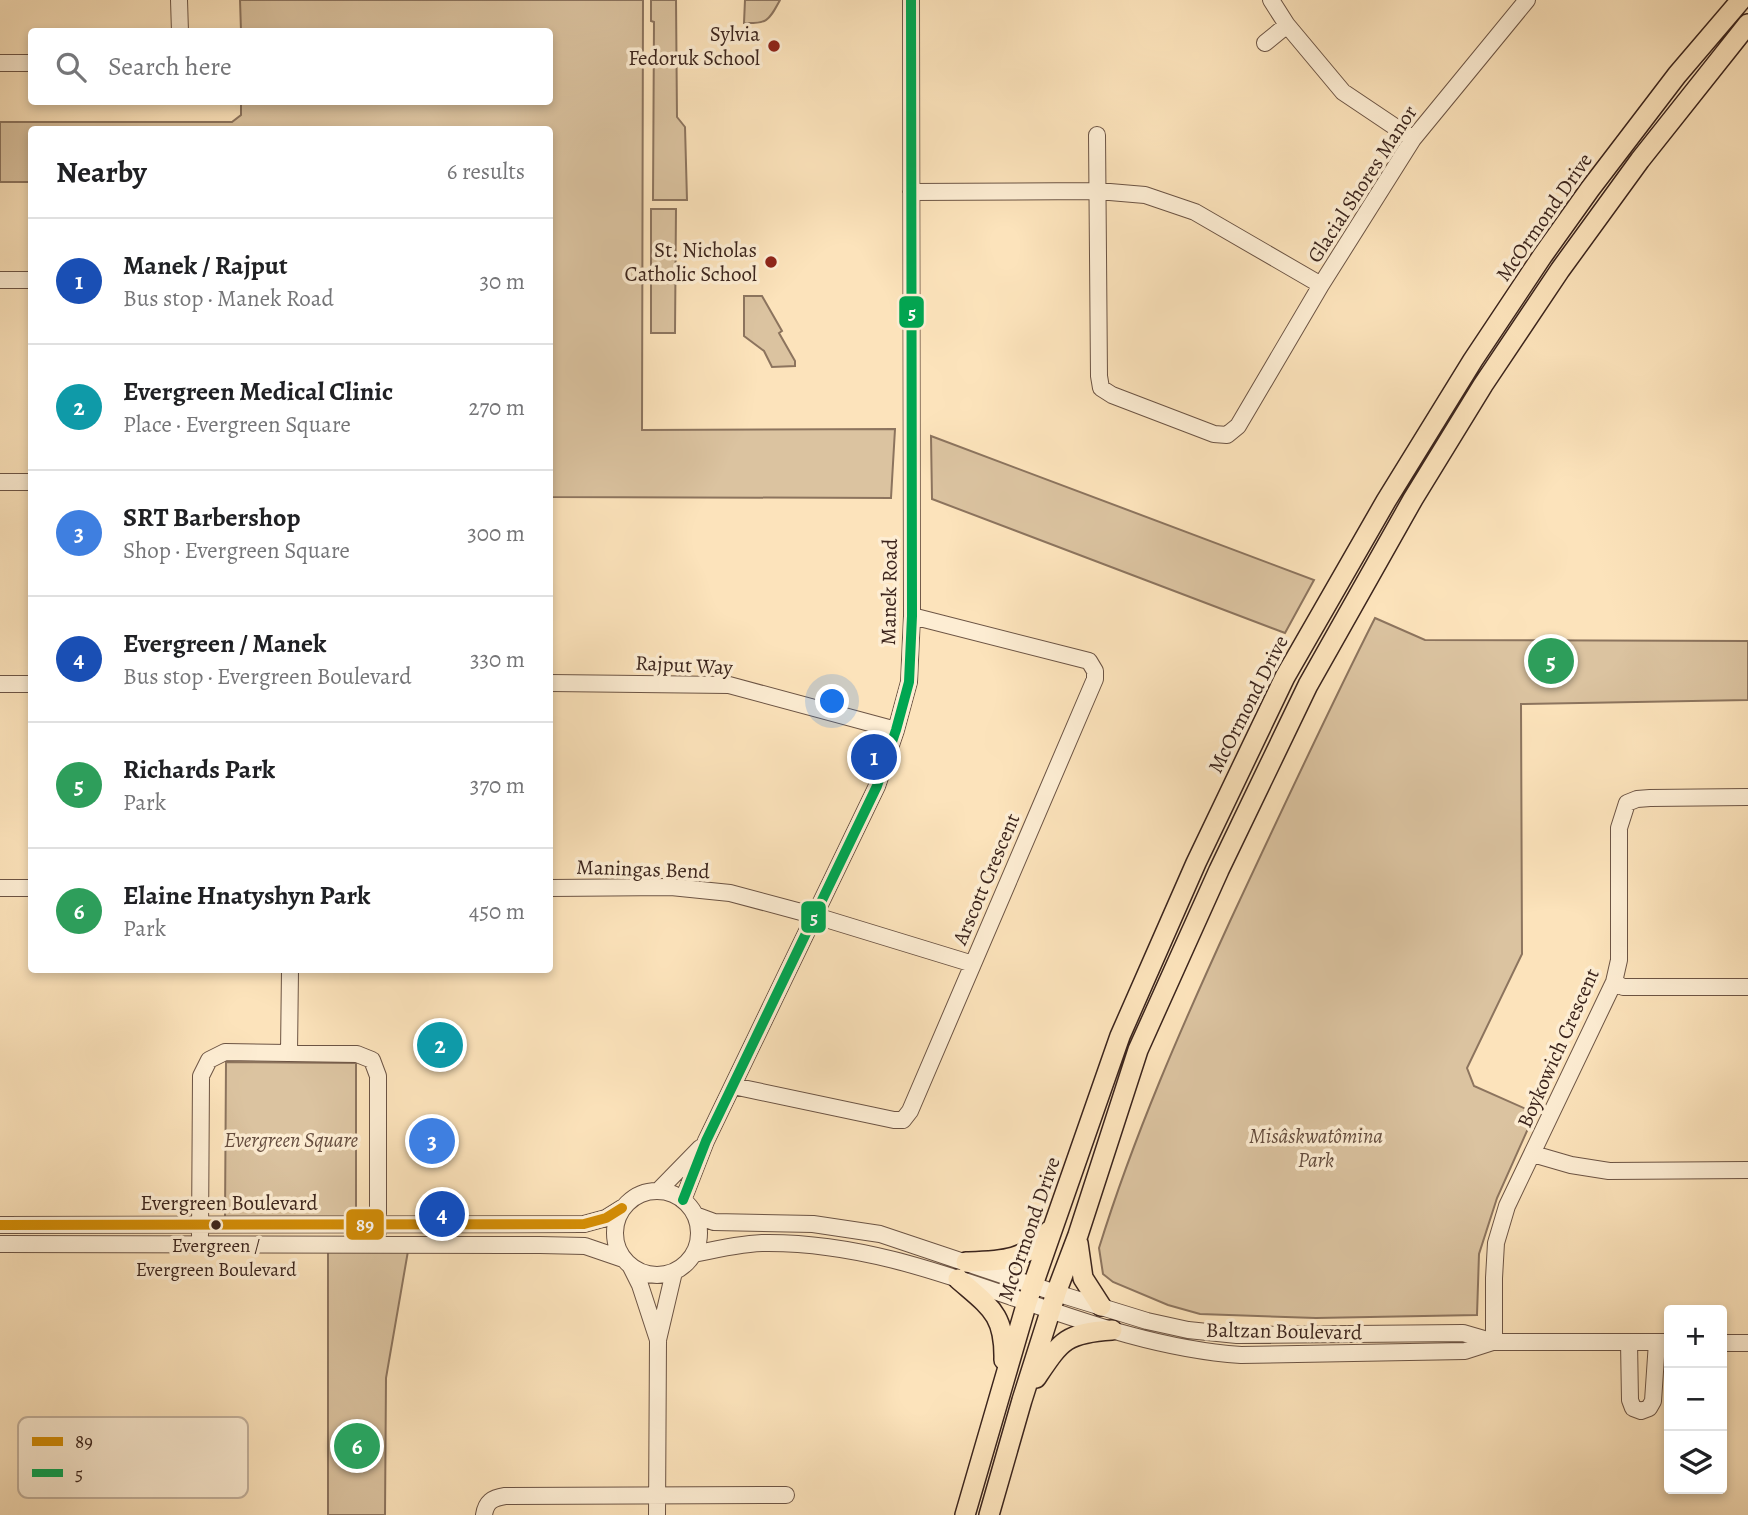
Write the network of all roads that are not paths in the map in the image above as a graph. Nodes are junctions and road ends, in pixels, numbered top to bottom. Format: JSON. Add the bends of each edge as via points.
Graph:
{"nodes":[{"id":1,"x":179,"y":0,"type":"edge"},
{"id":2,"x":911,"y":0,"type":"edge"},
{"id":3,"x":1271,"y":0,"type":"edge"},
{"id":4,"x":1527,"y":0,"type":"edge"},
{"id":5,"x":1741,"y":0,"type":"edge"},
{"id":6,"x":1287,"y":24,"type":"junction"},
{"id":7,"x":1748,"y":24,"type":"edge"},
{"id":8,"x":180,"y":28,"type":"edge"},
{"id":9,"x":1265,"y":43,"type":"dead end"},
{"id":10,"x":0,"y":63,"type":"edge"},
{"id":11,"x":28,"y":63,"type":"edge"},
{"id":12,"x":1097,"y":135,"type":"dead end"},
{"id":13,"x":1413,"y":139,"type":"junction"},
{"id":14,"x":1098,"y":191,"type":"junction"},
{"id":15,"x":911,"y":192,"type":"junction"},
{"id":16,"x":0,"y":280,"type":"edge"},
{"id":17,"x":28,"y":280,"type":"edge"},
{"id":18,"x":1321,"y":285,"type":"junction"},
{"id":19,"x":0,"y":482,"type":"edge"},
{"id":20,"x":28,"y":482,"type":"edge"},
{"id":21,"x":912,"y":616,"type":"junction"},
{"id":22,"x":553,"y":683,"type":"edge"},
{"id":23,"x":0,"y":684,"type":"edge"},
{"id":24,"x":28,"y":684,"type":"edge"},
{"id":25,"x":896,"y":730,"type":"junction"},
{"id":26,"x":1748,"y":797,"type":"edge"},
{"id":27,"x":0,"y":888,"type":"edge"},
{"id":28,"x":28,"y":888,"type":"edge"},
{"id":29,"x":553,"y":888,"type":"edge"},
{"id":30,"x":816,"y":916,"type":"junction"},
{"id":31,"x":973,"y":964,"type":"junction"},
{"id":32,"x":290,"y":973,"type":"edge"},
{"id":33,"x":1614,"y":982,"type":"junction"},
{"id":34,"x":1748,"y":987,"type":"edge"},
{"id":35,"x":289,"y":1053,"type":"junction"},
{"id":36,"x":733,"y":1086,"type":"junction"},
{"id":37,"x":706,"y":1141,"type":"junction"},
{"id":38,"x":1533,"y":1154,"type":"junction"},
{"id":39,"x":1748,"y":1170,"type":"edge"},
{"id":40,"x":657,"y":1191,"type":"junction"},
{"id":41,"x":683,"y":1200,"type":"junction"},
{"id":42,"x":622,"y":1208,"type":"junction"},
{"id":43,"x":695,"y":1214,"type":"junction"},
{"id":44,"x":1059,"y":1215,"type":"junction"},
{"id":45,"x":379,"y":1223,"type":"junction"},
{"id":46,"x":200,"y":1224,"type":"junction"},
{"id":47,"x":0,"y":1225,"type":"edge"},
{"id":48,"x":1078,"y":1235,"type":"junction"},
{"id":49,"x":378,"y":1243,"type":"junction"},
{"id":50,"x":0,"y":1244,"type":"edge"},
{"id":51,"x":200,"y":1244,"type":"junction"},
{"id":52,"x":694,"y":1254,"type":"junction"},
{"id":53,"x":626,"y":1263,"type":"junction"},
{"id":54,"x":962,"y":1270,"type":"junction"},
{"id":55,"x":674,"y":1272,"type":"junction"},
{"id":56,"x":1030,"y":1294,"type":"junction"},
{"id":57,"x":1053,"y":1301,"type":"junction"},
{"id":58,"x":1101,"y":1306,"type":"junction"},
{"id":59,"x":1112,"y":1330,"type":"junction"},
{"id":60,"x":658,"y":1340,"type":"junction"},
{"id":61,"x":1494,"y":1342,"type":"junction"},
{"id":62,"x":1629,"y":1342,"type":"junction"},
{"id":63,"x":1663,"y":1342,"type":"edge"},
{"id":64,"x":1727,"y":1343,"type":"edge"},
{"id":65,"x":1748,"y":1343,"type":"edge"},
{"id":66,"x":1003,"y":1378,"type":"junction"},
{"id":67,"x":1022,"y":1400,"type":"junction"},
{"id":68,"x":657,"y":1495,"type":"junction"},
{"id":69,"x":786,"y":1495,"type":"dead end"},
{"id":70,"x":484,"y":1515,"type":"edge"},
{"id":71,"x":657,"y":1515,"type":"edge"},
{"id":72,"x":965,"y":1515,"type":"edge"},
{"id":73,"x":989,"y":1515,"type":"edge"}],
"edges":[{"from":1,"to":8,"type":"street"},
{"from":2,"to":15,"type":"street","name":"Manek Road"},
{"from":3,"to":6,"type":"street"},
{"from":4,"to":13,"type":"street","name":"Glacial Shores Manor"},
{"from":5,"to":44,"type":"main road","name":"McOrmond Drive","via":[[1677,75],[1543,255],[1473,360],[1284,677],[1120,1036]]},
{"from":6,"to":9,"type":"street"},
{"from":6,"to":13,"type":"street","via":[[1343,92]]},
{"from":7,"to":48,"type":"main road","name":"McOrmond Drive","via":[[1640,160],[1544,293],[1413,499],[1308,685],[1138,1050]]},
{"from":10,"to":11,"type":"street"},
{"from":12,"to":14,"type":"street"},
{"from":13,"to":18,"type":"street","name":"Glacial Shores Manor"},
{"from":14,"to":15,"type":"street","name":"Glacial Shores Manor"},
{"from":14,"to":18,"type":"street","name":"Glacial Shores Manor","via":[[1145,195],[1195,212]]},
{"from":14,"to":18,"type":"street","via":[[1099,376],[1101,388],[1112,395],[1227,435],[1238,426]]},
{"from":15,"to":21,"type":"street","name":"Manek Road"},
{"from":16,"to":17,"type":"street"},
{"from":19,"to":20,"type":"street"},
{"from":21,"to":25,"type":"street","name":"Manek Road","via":[[909,682]]},
{"from":21,"to":31,"type":"street","name":"Arscott Crescent","via":[[1089,661],[1096,671]]},
{"from":22,"to":25,"type":"street","name":"Rajput Way","via":[[729,685]]},
{"from":23,"to":24,"type":"street"},
{"from":25,"to":30,"type":"street","name":"Manek Road","via":[[877,786]]},
{"from":26,"to":33,"type":"street","name":"Boykowich Crescent","via":[[1650,798],[1627,803],[1619,828],[1619,960]]},
{"from":27,"to":28,"type":"street"},
{"from":29,"to":30,"type":"street","name":"Maningas Bend","via":[[702,889]]},
{"from":30,"to":31,"type":"street","name":"Maningas Bend"},
{"from":30,"to":36,"type":"street","name":"Manek Road"},
{"from":31,"to":36,"type":"street","name":"Arscott Crescent","via":[[903,1120]]},
{"from":32,"to":35,"type":"street"},
{"from":33,"to":34,"type":"street","via":[[1623,987]]},
{"from":33,"to":38,"type":"street","name":"Boykowich Crescent"},
{"from":35,"to":45,"type":"street","via":[[357,1054],[372,1060],[376,1067]]},
{"from":35,"to":46,"type":"street","via":[[225,1052],[203,1067]]},
{"from":36,"to":37,"type":"street","name":"Manek Road"},
{"from":37,"to":40,"type":"street","name":"Manek Road"},
{"from":37,"to":41,"type":"street","name":"Manek Road"},
{"from":38,"to":39,"type":"street","via":[[1609,1171]]},
{"from":38,"to":61,"type":"street","name":"Boykowich Crescent","via":[[1507,1206],[1496,1243]]},
{"from":40,"to":41,"type":"street"},
{"from":40,"to":42,"type":"street","via":[[644,1193]]},
{"from":41,"to":43,"type":"street"},
{"from":42,"to":45,"type":"street","name":"Evergreen Boulevard","via":[[584,1223]]},
{"from":42,"to":53,"type":"street","via":[[614,1234]]},
{"from":43,"to":52,"type":"street","via":[[699,1241]]},
{"from":43,"to":54,"type":"street","via":[[714,1222],[859,1230],[889,1237]]},
{"from":44,"to":54,"type":"main road","via":[[1042,1240],[1020,1257]]},
{"from":44,"to":56,"type":"main road","name":"McOrmond Drive"},
{"from":45,"to":46,"type":"street","name":"Evergreen Boulevard"},
{"from":45,"to":49,"type":"street"},
{"from":46,"to":47,"type":"street","name":"Evergreen Boulevard"},
{"from":46,"to":51,"type":"street"},
{"from":48,"to":57,"type":"main road","name":"McOrmond Drive"},
{"from":48,"to":58,"type":"main road","via":[[1083,1278]]},
{"from":49,"to":51,"type":"street","name":"Evergreen Boulevard"},
{"from":49,"to":53,"type":"street","name":"Evergreen Boulevard","via":[[585,1246]]},
{"from":50,"to":51,"type":"street","name":"Evergreen Boulevard"},
{"from":52,"to":54,"type":"street","via":[[762,1243],[817,1246]]},
{"from":52,"to":55,"type":"street"},
{"from":53,"to":55,"type":"street","via":[[652,1276]]},
{"from":53,"to":60,"type":"street","via":[[640,1285]]},
{"from":54,"to":56,"type":"street"},
{"from":54,"to":66,"type":"main road","via":[[998,1319],[1004,1340]]},
{"from":55,"to":60,"type":"street"},
{"from":56,"to":57,"type":"street","name":"Baltzan Boulevard"},
{"from":56,"to":66,"type":"main road","name":"McOrmond Drive"},
{"from":57,"to":58,"type":"street","name":"Baltzan Boulevard"},
{"from":57,"to":59,"type":"street","name":"Baltzan Boulevard"},
{"from":57,"to":67,"type":"main road","name":"McOrmond Drive"},
{"from":58,"to":61,"type":"street","name":"Baltzan Boulevard","via":[[1166,1326],[1213,1333],[1463,1333]]},
{"from":59,"to":61,"type":"street","name":"Baltzan Boulevard","via":[[1182,1348],[1241,1355],[1465,1351]]},
{"from":59,"to":67,"type":"main road","via":[[1080,1333],[1058,1346]]},
{"from":60,"to":68,"type":"street"},
{"from":61,"to":62,"type":"street","name":"Baltzan Boulevard"},
{"from":62,"to":63,"type":"street","name":"Baltzan Boulevard"},
{"from":62,"to":63,"type":"street","via":[[1630,1400],[1633,1408],[1641,1411],[1653,1401]]},
{"from":64,"to":65,"type":"street"},
{"from":66,"to":72,"type":"main road","name":"McOrmond Drive"},
{"from":67,"to":73,"type":"main road","name":"McOrmond Drive"},
{"from":68,"to":69,"type":"street"},
{"from":68,"to":70,"type":"street","via":[[505,1496],[491,1500]]},
{"from":68,"to":71,"type":"street"}]}
